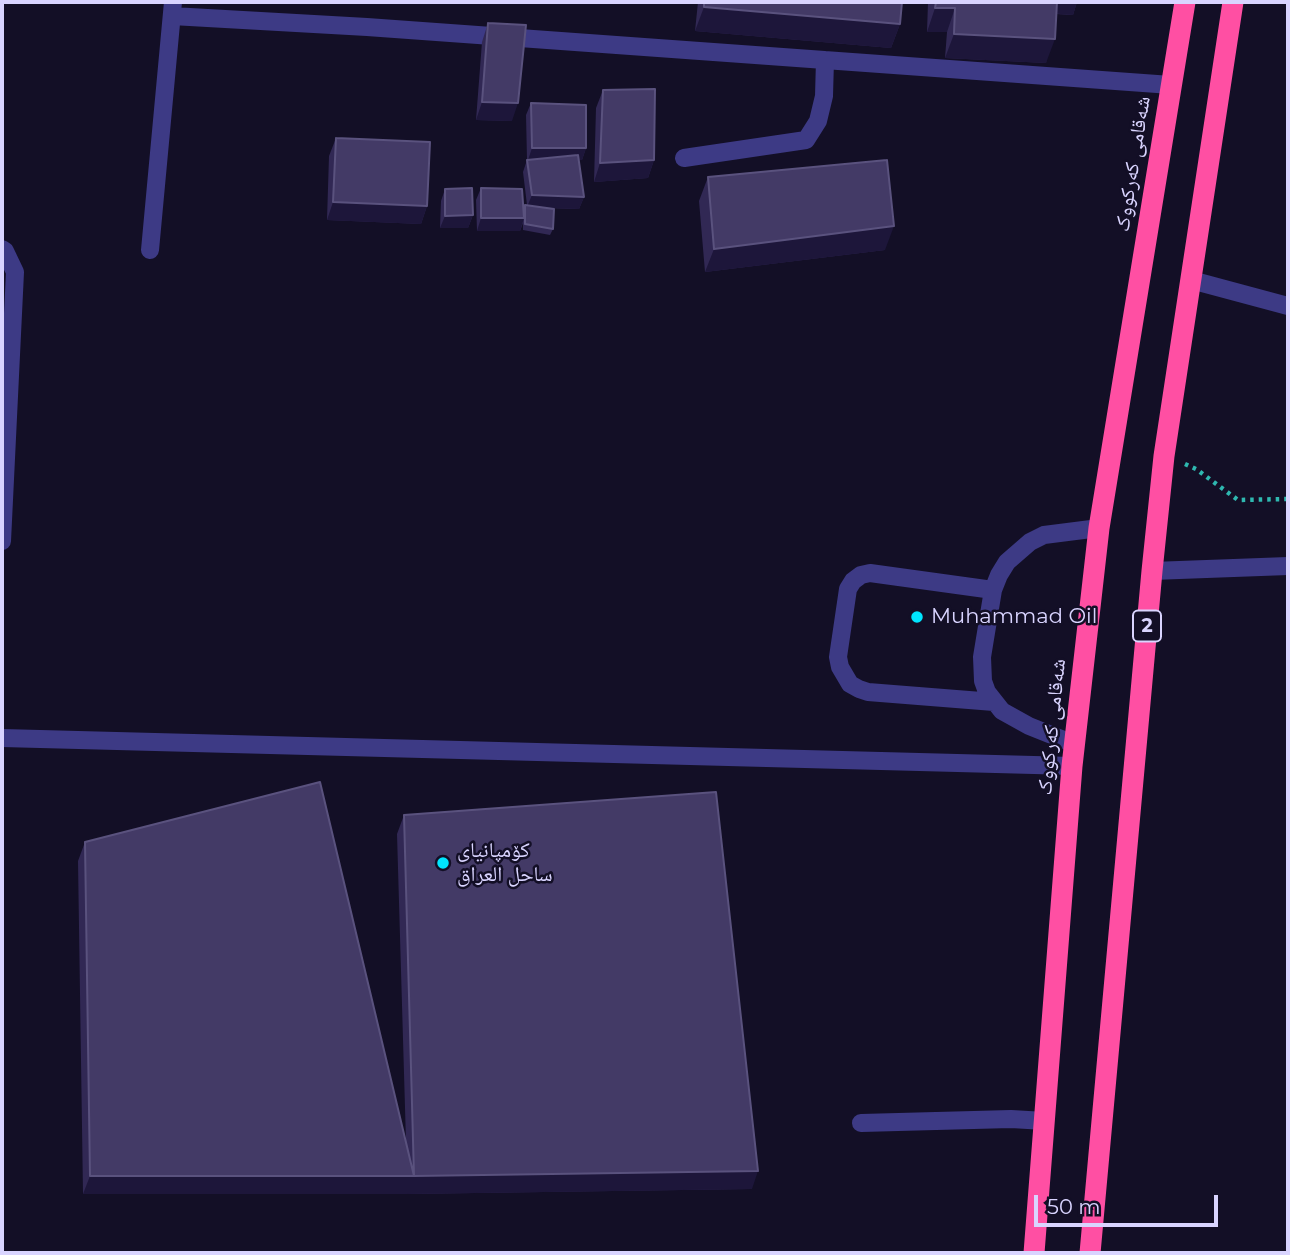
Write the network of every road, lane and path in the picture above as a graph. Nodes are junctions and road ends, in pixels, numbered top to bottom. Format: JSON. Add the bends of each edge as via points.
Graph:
{"nodes":[{"id":1,"x":1185,"y":2,"type":"edge"},
{"id":2,"x":1233,"y":2,"type":"edge"},
{"id":3,"x":173,"y":9,"type":"edge"},
{"id":4,"x":825,"y":60,"type":"junction"},
{"id":5,"x":1171,"y":85,"type":"junction"},
{"id":6,"x":684,"y":158,"type":"dead end"},
{"id":7,"x":2,"y":249,"type":"edge"},
{"id":8,"x":150,"y":250,"type":"dead end"},
{"id":9,"x":1191,"y":279,"type":"junction"},
{"id":10,"x":1288,"y":306,"type":"edge"},
{"id":11,"x":1164,"y":456,"type":"junction"},
{"id":12,"x":1288,"y":499,"type":"edge"},
{"id":13,"x":1099,"y":528,"type":"junction"},
{"id":14,"x":2,"y":541,"type":"edge"},
{"id":15,"x":1288,"y":566,"type":"edge"},
{"id":16,"x":1152,"y":571,"type":"junction"},
{"id":17,"x":993,"y":590,"type":"junction"},
{"id":18,"x":994,"y":702,"type":"junction"},
{"id":19,"x":2,"y":738,"type":"edge"},
{"id":20,"x":1073,"y":755,"type":"junction"},
{"id":21,"x":1045,"y":1121,"type":"junction"},
{"id":22,"x":861,"y":1123,"type":"dead end"},
{"id":23,"x":1034,"y":1253,"type":"edge"},
{"id":24,"x":1090,"y":1253,"type":"edge"}],
"edges":[{"from":1,"to":5,"type":"highway","name":"شەقامی کەرکووک"},
{"from":2,"to":9,"type":"highway","number":"2"},
{"from":3,"to":4,"type":"street"},
{"from":3,"to":8,"type":"street"},
{"from":4,"to":5,"type":"street"},
{"from":4,"to":6,"type":"street","via":[[824,96],[818,121],[806,140]]},
{"from":5,"to":13,"type":"highway","name":"شەقامی کەرکووک"},
{"from":7,"to":14,"type":"street","via":[[15,272]]},
{"from":9,"to":10,"type":"street"},
{"from":9,"to":11,"type":"highway","number":"2"},
{"from":11,"to":12,"type":"path","via":[[1196,469],[1238,500]]},
{"from":11,"to":16,"type":"highway","number":"2"},
{"from":13,"to":17,"type":"street","via":[[1044,535],[1030,542],[1007,562]]},
{"from":13,"to":20,"type":"highway","name":"شەقامی کەرکووک"},
{"from":15,"to":16,"type":"street"},
{"from":16,"to":24,"type":"highway","number":"2"},
{"from":17,"to":18,"type":"street","via":[[982,669]]},
{"from":17,"to":18,"type":"street","via":[[861,575],[848,589],[838,657],[850,684],[868,692]]},
{"from":18,"to":20,"type":"street"},
{"from":19,"to":20,"type":"street"},
{"from":20,"to":21,"type":"highway","name":"شەقامی کەرکووک"},
{"from":21,"to":22,"type":"street"},
{"from":21,"to":23,"type":"highway","name":"شەقامی کەرکووک"}]}
